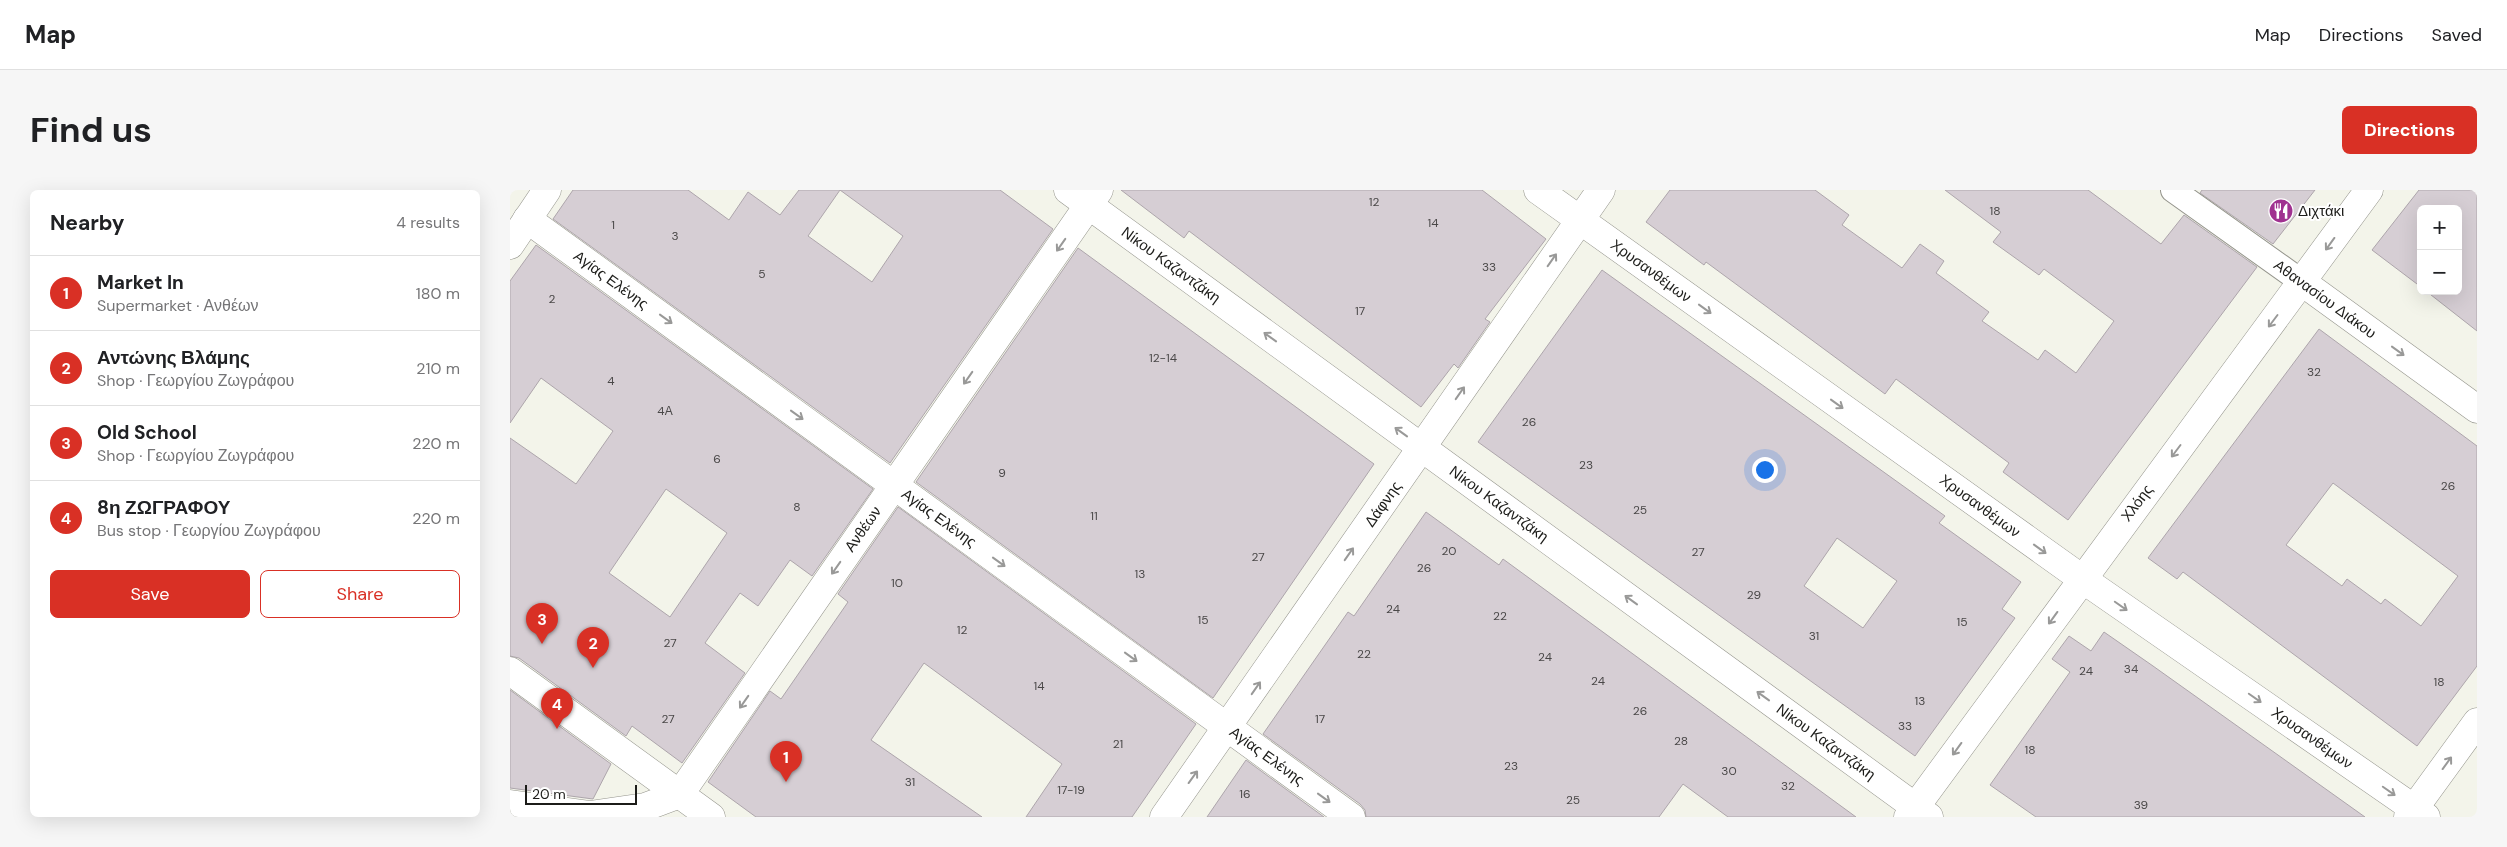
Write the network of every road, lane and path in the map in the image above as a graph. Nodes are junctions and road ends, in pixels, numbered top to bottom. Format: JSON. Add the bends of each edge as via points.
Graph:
{"nodes":[{"id":1,"x":547,"y":190,"type":"edge"},
{"id":2,"x":1538,"y":190,"type":"edge"},
{"id":3,"x":1601,"y":190,"type":"edge"},
{"id":4,"x":2173,"y":190,"type":"edge"},
{"id":5,"x":2368,"y":190,"type":"edge"},
{"id":6,"x":1085,"y":195,"type":"edge"},
{"id":7,"x":527,"y":219,"type":"junction"},
{"id":8,"x":1579,"y":220,"type":"junction"},
{"id":9,"x":510,"y":245,"type":"edge"},
{"id":10,"x":2302,"y":282,"type":"junction"},
{"id":11,"x":2477,"y":409,"type":"edge"},
{"id":12,"x":1422,"y":448,"type":"junction"},
{"id":13,"x":894,"y":485,"type":"junction"},
{"id":14,"x":2081,"y":578,"type":"junction"},
{"id":15,"x":510,"y":671,"type":"edge"},
{"id":16,"x":2477,"y":722,"type":"edge"},
{"id":17,"x":1228,"y":728,"type":"junction"},
{"id":18,"x":680,"y":794,"type":"junction"},
{"id":19,"x":510,"y":804,"type":"edge"},
{"id":20,"x":1917,"y":814,"type":"edge"},
{"id":21,"x":2416,"y":814,"type":"edge"},
{"id":22,"x":711,"y":817,"type":"edge"},
{"id":23,"x":1164,"y":817,"type":"edge"},
{"id":24,"x":1351,"y":817,"type":"edge"}],
"edges":[{"from":1,"to":7,"type":"street"},
{"from":2,"to":8,"type":"street","name":"Χρυσανθέμων"},
{"from":3,"to":8,"type":"street","name":"Δάφνης"},
{"from":4,"to":10,"type":"street","name":"Αθανασίου Διάκου"},
{"from":5,"to":10,"type":"street","name":"Χλόης","one_way":true},
{"from":12,"to":6,"type":"street","name":"Νίκου Καζαντζάκη","one_way":true},
{"from":6,"to":13,"type":"street","name":"Ανθέων","one_way":true},
{"from":7,"to":9,"type":"street"},
{"from":7,"to":13,"type":"street","name":"Αγίας Ελένης","one_way":true},
{"from":12,"to":8,"type":"street","name":"Δάφνης","one_way":true},
{"from":8,"to":14,"type":"street","name":"Χρυσανθέμων","one_way":true},
{"from":10,"to":11,"type":"street","name":"Αθανασίου Διάκου","one_way":true},
{"from":10,"to":14,"type":"street","name":"Χλόης","one_way":true},
{"from":17,"to":12,"type":"street","name":"Δάφνης","one_way":true},
{"from":20,"to":12,"type":"street","name":"Νίκου Καζαντζάκη","one_way":true},
{"from":13,"to":17,"type":"street","name":"Αγίας Ελένης","one_way":true},
{"from":13,"to":18,"type":"street","name":"Ανθέων","one_way":true},
{"from":14,"to":20,"type":"street","name":"Χλόης","one_way":true},
{"from":14,"to":21,"type":"street","name":"Χρυσανθέμων","one_way":true},
{"from":15,"to":18,"type":"street"},
{"from":21,"to":16,"type":"street","one_way":true},
{"from":23,"to":17,"type":"street","name":"Δάφνης","one_way":true},
{"from":17,"to":24,"type":"street","name":"Αγίας Ελένης","one_way":true},
{"from":18,"to":19,"type":"street","via":[[645,807],[590,815]]},
{"from":18,"to":22,"type":"street"}]}
